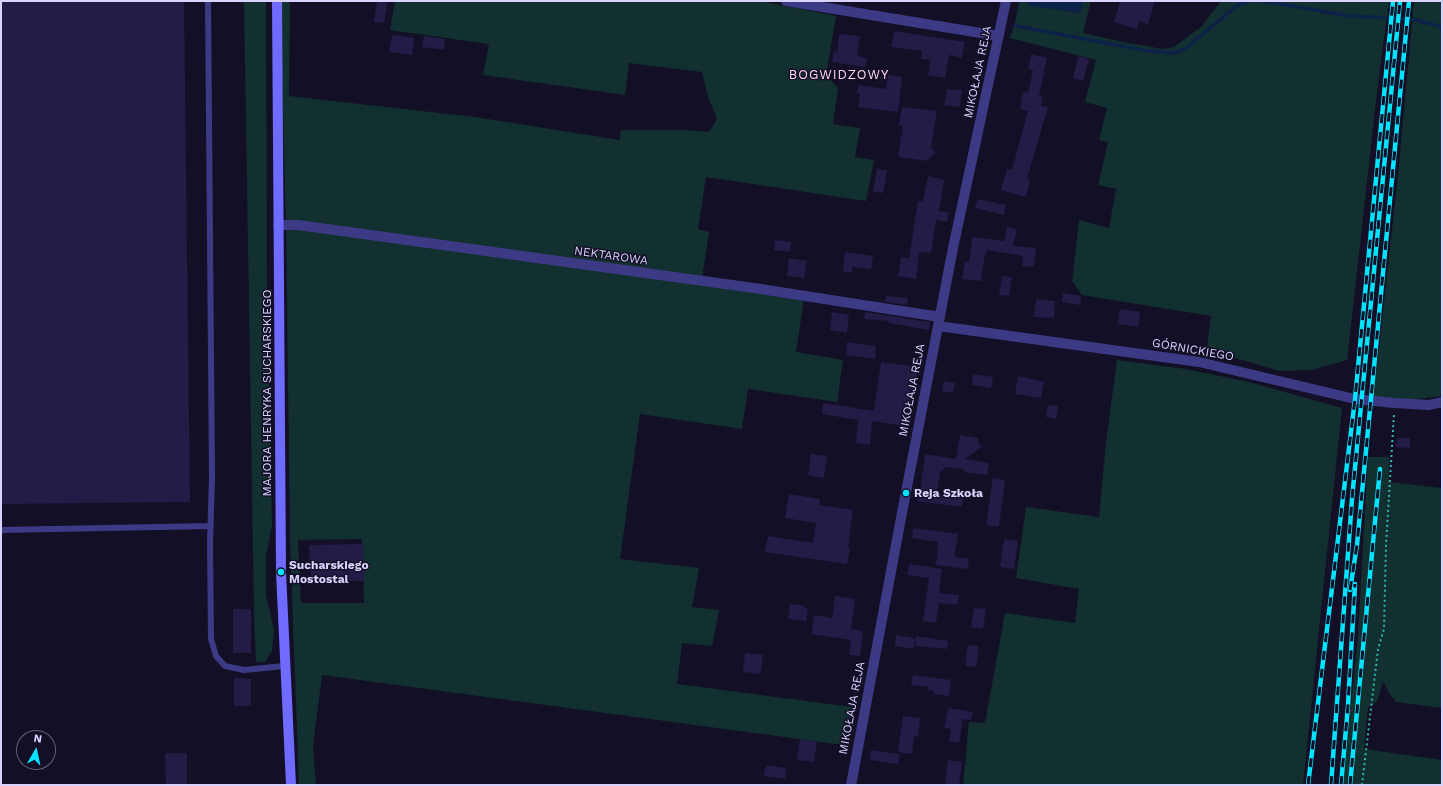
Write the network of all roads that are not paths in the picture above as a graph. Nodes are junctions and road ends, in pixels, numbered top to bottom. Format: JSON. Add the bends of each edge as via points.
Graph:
{"nodes":[{"id":1,"x":208,"y":1,"type":"edge"},
{"id":2,"x":277,"y":1,"type":"edge"},
{"id":3,"x":786,"y":1,"type":"edge"},
{"id":4,"x":1006,"y":1,"type":"edge"},
{"id":5,"x":999,"y":36,"type":"junction"},
{"id":6,"x":278,"y":225,"type":"junction"},
{"id":7,"x":939,"y":321,"type":"junction"},
{"id":8,"x":1442,"y":402,"type":"edge"},
{"id":9,"x":211,"y":526,"type":"junction"},
{"id":10,"x":1,"y":530,"type":"edge"},
{"id":11,"x":284,"y":666,"type":"junction"},
{"id":12,"x":291,"y":785,"type":"edge"},
{"id":13,"x":851,"y":785,"type":"edge"}],
"edges":[{"from":1,"to":9,"type":"lane"},
{"from":2,"to":6,"type":"street","name":"MAJORA HENRYKA SUCHARSKIEGO"},
{"from":3,"to":5,"type":"street"},
{"from":4,"to":5,"type":"street","name":"MIKOŁAJA REJA"},
{"from":5,"to":7,"type":"street","name":"MIKOŁAJA REJA"},
{"from":6,"to":7,"type":"street","name":"NEKTAROWA","via":[[298,225],[762,289]]},
{"from":6,"to":11,"type":"street","name":"MAJORA HENRYKA SUCHARSKIEGO"},
{"from":7,"to":8,"type":"street","name":"GÓRNICKIEGO","via":[[1199,362],[1355,399],[1428,405]]},
{"from":7,"to":13,"type":"street","name":"MIKOŁAJA REJA"},
{"from":9,"to":10,"type":"lane"},
{"from":9,"to":11,"type":"lane","via":[[211,639],[216,656],[225,666],[244,670]]},
{"from":11,"to":12,"type":"street","name":"MAJORA HENRYKA SUCHARSKIEGO"}]}
